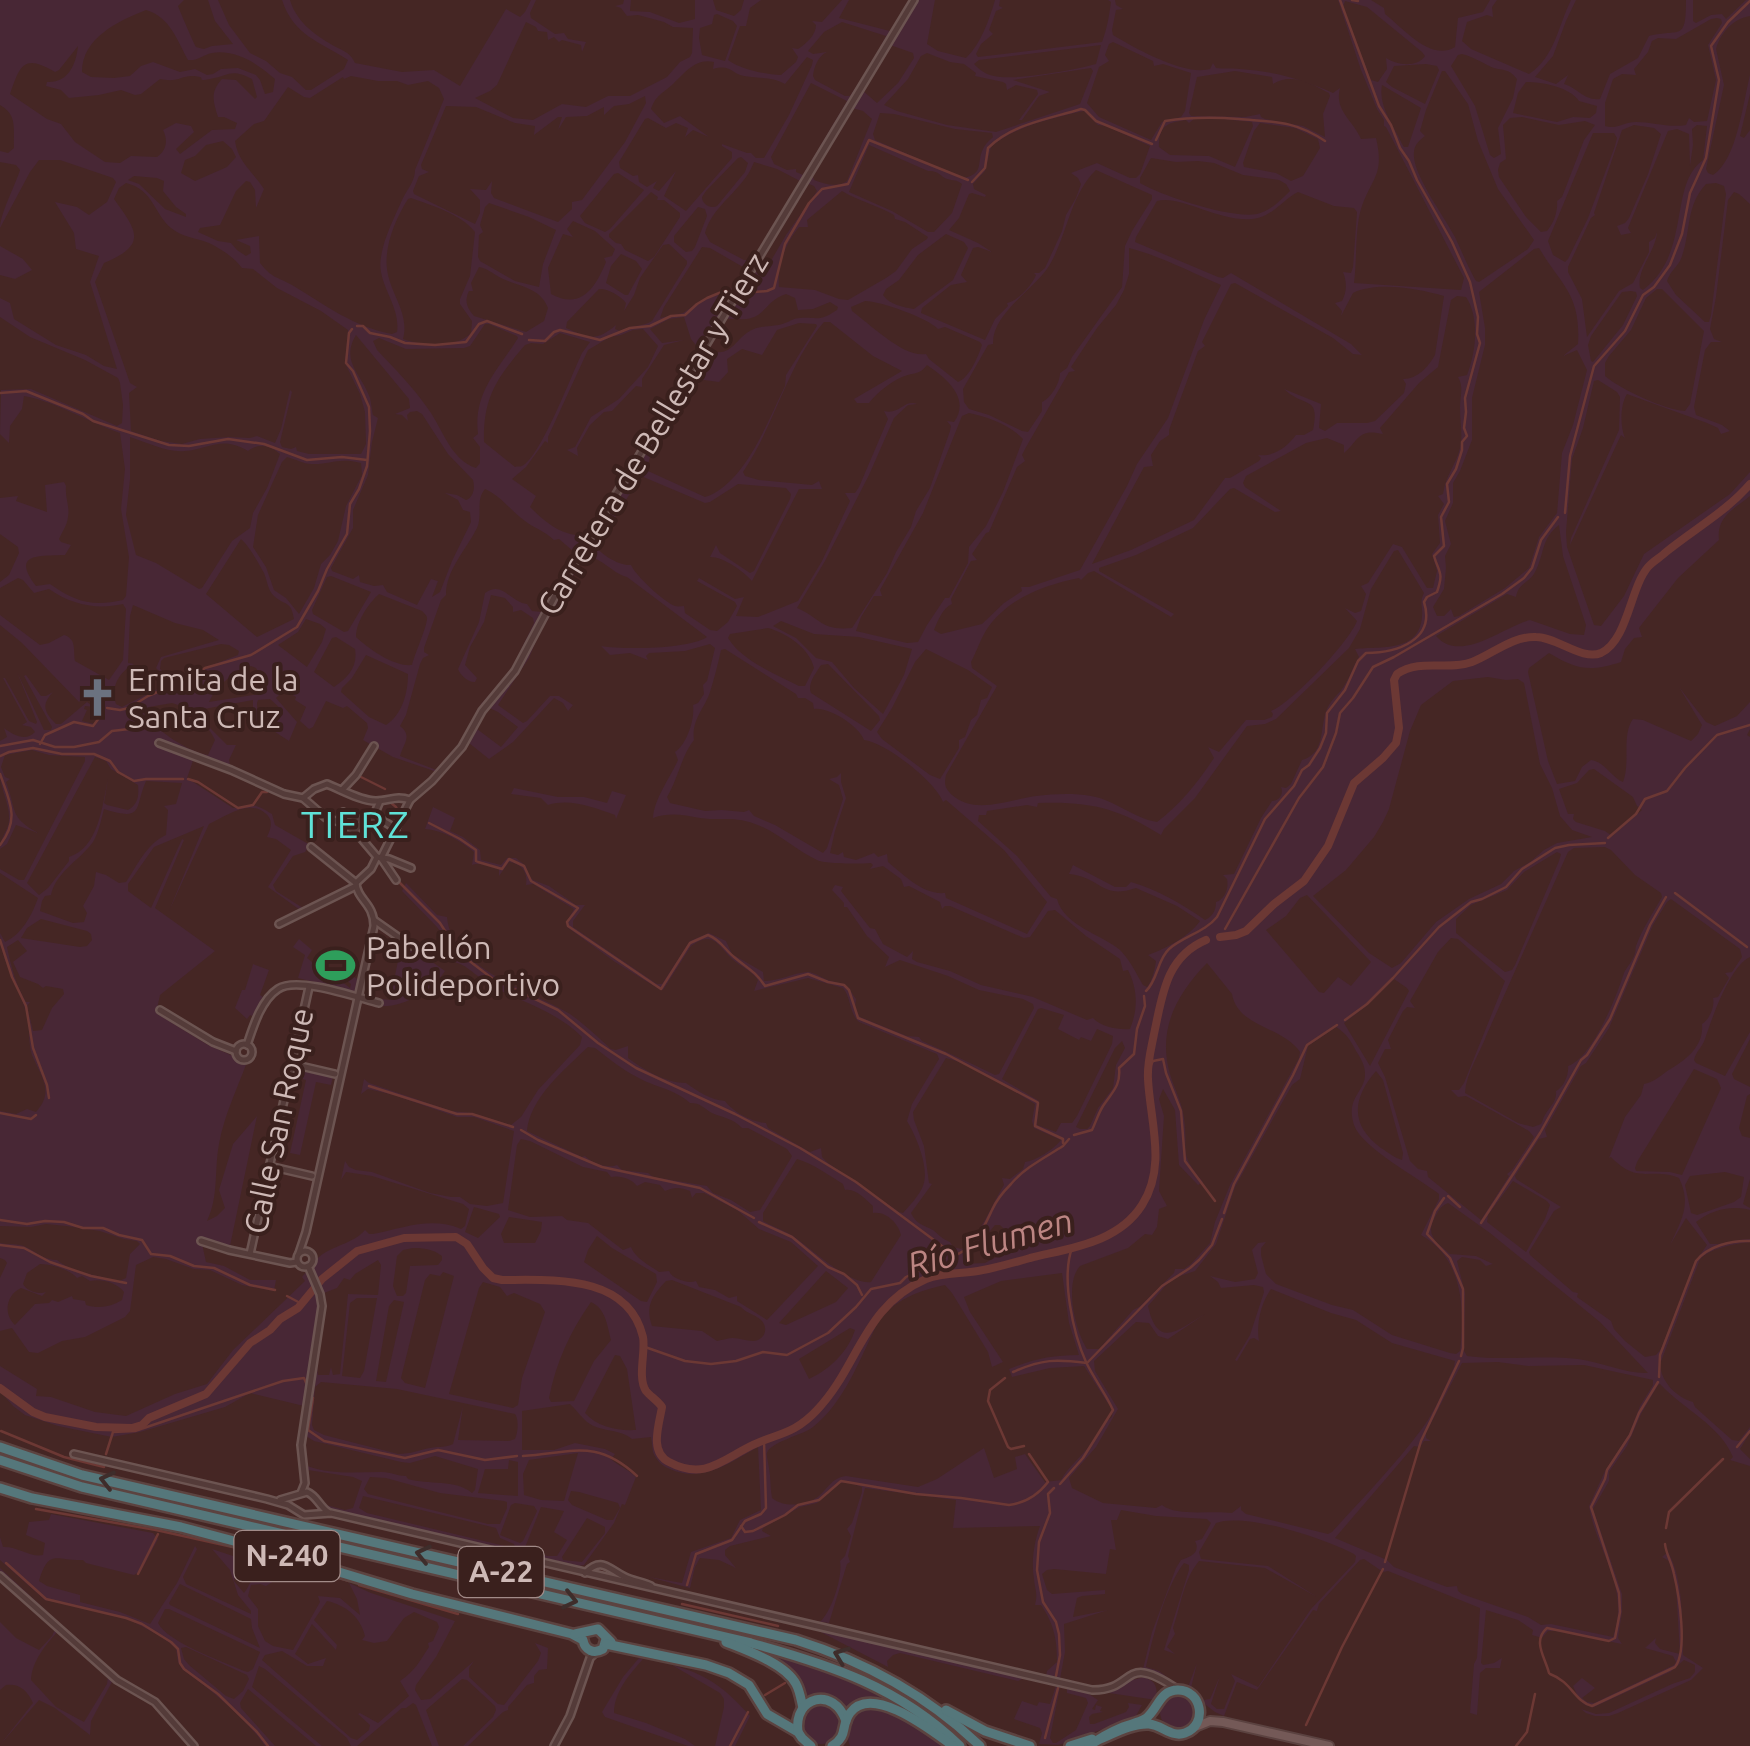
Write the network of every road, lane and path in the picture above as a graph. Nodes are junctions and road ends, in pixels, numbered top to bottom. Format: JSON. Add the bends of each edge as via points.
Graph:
{"nodes":[{"id":1,"x":914,"y":0,"type":"edge"},
{"id":2,"x":159,"y":742,"type":"dead end"},
{"id":3,"x":374,"y":746,"type":"dead end"},
{"id":4,"x":342,"y":790,"type":"junction"},
{"id":5,"x":303,"y":798,"type":"junction"},
{"id":6,"x":410,"y":800,"type":"junction"},
{"id":7,"x":380,"y":801,"type":"junction"},
{"id":8,"x":374,"y":815,"type":"junction"},
{"id":9,"x":363,"y":821,"type":"junction"},
{"id":10,"x":337,"y":822,"type":"junction"},
{"id":11,"x":396,"y":829,"type":"junction"},
{"id":12,"x":355,"y":831,"type":"junction"},
{"id":13,"x":311,"y":847,"type":"dead end"},
{"id":14,"x":379,"y":858,"type":"junction"},
{"id":15,"x":410,"y":868,"type":"dead end"},
{"id":16,"x":396,"y":880,"type":"dead end"},
{"id":17,"x":356,"y":885,"type":"junction"},
{"id":18,"x":374,"y":920,"type":"junction"},
{"id":19,"x":278,"y":924,"type":"dead end"},
{"id":20,"x":410,"y":946,"type":"dead end"},
{"id":21,"x":309,"y":987,"type":"junction"},
{"id":22,"x":357,"y":998,"type":"junction"},
{"id":23,"x":379,"y":1003,"type":"dead end"},
{"id":24,"x":160,"y":1010,"type":"dead end"},
{"id":25,"x":247,"y":1044,"type":"junction"},
{"id":26,"x":236,"y":1051,"type":"junction"},
{"id":27,"x":292,"y":1064,"type":"junction"},
{"id":28,"x":334,"y":1074,"type":"dead end"},
{"id":29,"x":270,"y":1166,"type":"junction"},
{"id":30,"x":312,"y":1176,"type":"dead end"},
{"id":31,"x":306,"y":1232,"type":"junction"},
{"id":32,"x":202,"y":1241,"type":"dead end"},
{"id":33,"x":310,"y":1252,"type":"junction"},
{"id":34,"x":299,"y":1253,"type":"junction"},
{"id":35,"x":250,"y":1254,"type":"junction"},
{"id":36,"x":297,"y":1262,"type":"junction"},
{"id":37,"x":309,"y":1268,"type":"junction"},
{"id":38,"x":0,"y":1446,"type":"edge"},
{"id":39,"x":74,"y":1454,"type":"dead end"},
{"id":40,"x":0,"y":1460,"type":"edge"},
{"id":41,"x":303,"y":1470,"type":"junction"},
{"id":42,"x":0,"y":1488,"type":"edge"},
{"id":43,"x":299,"y":1494,"type":"junction"},
{"id":44,"x":313,"y":1495,"type":"junction"},
{"id":45,"x":267,"y":1498,"type":"junction"},
{"id":46,"x":317,"y":1502,"type":"junction"},
{"id":47,"x":296,"y":1510,"type":"junction"},
{"id":48,"x":311,"y":1514,"type":"junction"},
{"id":49,"x":331,"y":1514,"type":"junction"},
{"id":50,"x":585,"y":1574,"type":"junction"},
{"id":51,"x":0,"y":1576,"type":"edge"},
{"id":52,"x":663,"y":1591,"type":"junction"},
{"id":53,"x":603,"y":1608,"type":"junction"},
{"id":54,"x":596,"y":1645,"type":"junction"},
{"id":55,"x":876,"y":1670,"type":"junction"},
{"id":56,"x":1156,"y":1675,"type":"junction"},
{"id":57,"x":1178,"y":1690,"type":"junction"},
{"id":58,"x":1161,"y":1698,"type":"junction"},
{"id":59,"x":1198,"y":1703,"type":"junction"},
{"id":60,"x":1156,"y":1709,"type":"junction"},
{"id":61,"x":801,"y":1712,"type":"junction"},
{"id":62,"x":779,"y":1720,"type":"junction"},
{"id":63,"x":846,"y":1720,"type":"junction"},
{"id":64,"x":1146,"y":1721,"type":"junction"},
{"id":65,"x":1223,"y":1722,"type":"junction"},
{"id":66,"x":1160,"y":1726,"type":"junction"},
{"id":67,"x":1195,"y":1727,"type":"junction"},
{"id":68,"x":1119,"y":1730,"type":"junction"},
{"id":69,"x":798,"y":1732,"type":"junction"},
{"id":70,"x":837,"y":1744,"type":"edge"},
{"id":71,"x":1094,"y":1744,"type":"edge"},
{"id":72,"x":194,"y":1746,"type":"edge"},
{"id":73,"x":554,"y":1746,"type":"edge"},
{"id":74,"x":812,"y":1746,"type":"edge"},
{"id":75,"x":953,"y":1746,"type":"edge"},
{"id":76,"x":960,"y":1746,"type":"edge"},
{"id":77,"x":980,"y":1746,"type":"edge"},
{"id":78,"x":1030,"y":1746,"type":"edge"},
{"id":79,"x":1070,"y":1746,"type":"edge"},
{"id":80,"x":1329,"y":1746,"type":"edge"}],
"edges":[{"from":1,"to":6,"type":"street","name":"Carretera de Bellestar y Tierz","via":[[556,592],[515,671],[454,756]]},
{"from":2,"to":5,"type":"street"},
{"from":3,"to":4,"type":"street"},
{"from":4,"to":5,"type":"street","via":[[327,784]]},
{"from":4,"to":7,"type":"street"},
{"from":5,"to":10,"type":"street"},
{"from":6,"to":7,"type":"street"},
{"from":6,"to":11,"type":"street","name":"Carretera de Bellestar y Tierz"},
{"from":7,"to":8,"type":"street"},
{"from":8,"to":9,"type":"street"},
{"from":8,"to":11,"type":"street"},
{"from":9,"to":10,"type":"street","via":[[344,812]]},
{"from":9,"to":12,"type":"street"},
{"from":10,"to":12,"type":"street"},
{"from":11,"to":14,"type":"street","name":"Carretera de Bellestar y Tierz"},
{"from":12,"to":14,"type":"street"},
{"from":13,"to":17,"type":"street"},
{"from":14,"to":15,"type":"street"},
{"from":14,"to":16,"type":"street"},
{"from":14,"to":17,"type":"street","name":"Carretera de Bellestar y Tierz"},
{"from":17,"to":18,"type":"street"},
{"from":17,"to":19,"type":"street"},
{"from":18,"to":20,"type":"street"},
{"from":18,"to":22,"type":"street"},
{"from":21,"to":22,"type":"street"},
{"from":21,"to":25,"type":"street","via":[[274,991]]},
{"from":21,"to":27,"type":"street","name":"Calle San Roque"},
{"from":22,"to":23,"type":"street"},
{"from":22,"to":31,"type":"street"},
{"from":24,"to":26,"type":"street"},
{"from":25,"to":26,"type":"street"},
{"from":25,"to":26,"type":"street","via":[[249,1058]]},
{"from":27,"to":28,"type":"street"},
{"from":27,"to":29,"type":"street","name":"Calle San Roque"},
{"from":29,"to":30,"type":"street"},
{"from":29,"to":35,"type":"street","name":"Calle San Roque"},
{"from":31,"to":33,"type":"street"},
{"from":31,"to":34,"type":"street"},
{"from":32,"to":35,"type":"street"},
{"from":33,"to":34,"type":"street"},
{"from":33,"to":37,"type":"street"},
{"from":34,"to":36,"type":"street"},
{"from":35,"to":36,"type":"street"},
{"from":36,"to":37,"type":"street"},
{"from":37,"to":41,"type":"street","via":[[322,1306]]},
{"from":55,"to":38,"type":"highway","number":"A-22","one_way":true,"via":[[796,1640],[82,1475]]},
{"from":39,"to":45,"type":"street","number":"N-240"},
{"from":40,"to":53,"type":"highway","number":"A-22","one_way":true,"via":[[82,1487]]},
{"from":41,"to":43,"type":"street"},
{"from":41,"to":44,"type":"street"},
{"from":42,"to":54,"type":"highway","number":"N-240","via":[[256,1547]]},
{"from":43,"to":44,"type":"street","number":"N-240"},
{"from":43,"to":45,"type":"street","number":"N-240"},
{"from":43,"to":47,"type":"street","number":"N-240"},
{"from":44,"to":46,"type":"street","number":"N-240"},
{"from":45,"to":47,"type":"street","number":"N-240"},
{"from":46,"to":48,"type":"street","number":"N-240"},
{"from":46,"to":49,"type":"street","number":"N-240"},
{"from":47,"to":48,"type":"street","number":"N-240"},
{"from":48,"to":49,"type":"street","number":"N-240"},
{"from":49,"to":50,"type":"street","number":"N-240"},
{"from":50,"to":52,"type":"street","number":"N-240"},
{"from":50,"to":52,"type":"street","via":[[603,1565]]},
{"from":51,"to":72,"type":"street","via":[[117,1680],[156,1702]]},
{"from":52,"to":56,"type":"street","number":"N-240","via":[[1092,1690],[1134,1673]]},
{"from":53,"to":61,"type":"highway","via":[[756,1654],[793,1678]]},
{"from":53,"to":76,"type":"highway","number":"A-22","via":[[837,1668],[901,1700]]},
{"from":54,"to":62,"type":"highway","number":"N-240","via":[[728,1673]]},
{"from":54,"to":73,"type":"street"},
{"from":55,"to":77,"type":"highway","number":"A-22"},
{"from":55,"to":78,"type":"highway","via":[[984,1731]]},
{"from":56,"to":57,"type":"street"},
{"from":56,"to":58,"type":"street"},
{"from":57,"to":58,"type":"highway"},
{"from":57,"to":59,"type":"highway"},
{"from":58,"to":60,"type":"highway"},
{"from":59,"to":65,"type":"main road"},
{"from":59,"to":67,"type":"highway"},
{"from":60,"to":64,"type":"highway"},
{"from":60,"to":66,"type":"highway"},
{"from":61,"to":62,"type":"highway"},
{"from":61,"to":63,"type":"highway","via":[[814,1700],[828,1700]]},
{"from":61,"to":69,"type":"highway"},
{"from":62,"to":69,"type":"highway","number":"N-240"},
{"from":63,"to":70,"type":"highway"},
{"from":63,"to":75,"type":"highway","via":[[856,1707],[879,1704]]},
{"from":64,"to":66,"type":"highway"},
{"from":64,"to":68,"type":"highway"},
{"from":65,"to":67,"type":"main road"},
{"from":65,"to":80,"type":"main road"},
{"from":66,"to":67,"type":"highway","via":[[1180,1734]]},
{"from":68,"to":71,"type":"highway"},
{"from":68,"to":79,"type":"highway"},
{"from":69,"to":74,"type":"highway","number":"N-240"}]}
